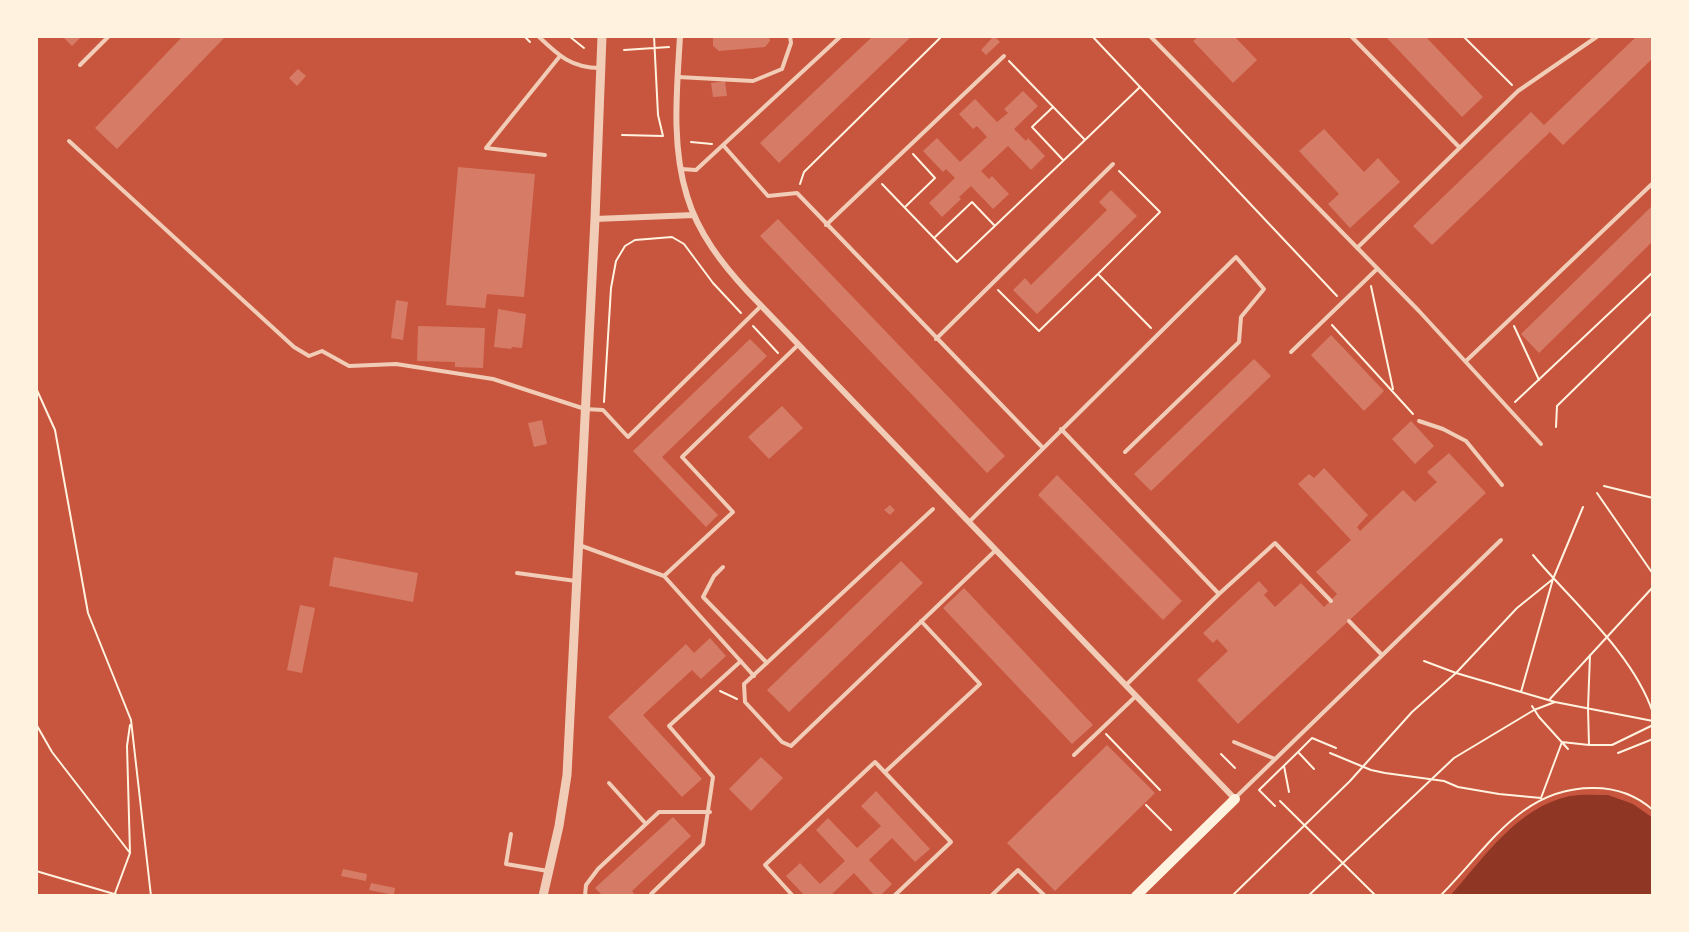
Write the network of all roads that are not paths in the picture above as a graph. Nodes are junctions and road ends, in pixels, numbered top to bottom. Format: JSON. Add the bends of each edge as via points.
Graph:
{"nodes":[{"id":1,"x":109,"y":36,"type":"edge"},
{"id":2,"x":538,"y":36,"type":"edge"},
{"id":3,"x":602,"y":36,"type":"edge"},
{"id":4,"x":680,"y":36,"type":"edge"},
{"id":5,"x":790,"y":36,"type":"edge"},
{"id":6,"x":842,"y":36,"type":"edge"},
{"id":7,"x":1150,"y":36,"type":"edge"},
{"id":8,"x":1351,"y":36,"type":"edge"},
{"id":9,"x":1598,"y":36,"type":"edge"},
{"id":10,"x":560,"y":56,"type":"junction"},
{"id":11,"x":1004,"y":56,"type":"road end"},
{"id":12,"x":80,"y":65,"type":"dead end"},
{"id":13,"x":601,"y":68,"type":"junction"},
{"id":14,"x":678,"y":77,"type":"junction"},
{"id":15,"x":69,"y":141,"type":"dead end"},
{"id":16,"x":723,"y":145,"type":"junction"},
{"id":17,"x":1459,"y":147,"type":"junction"},
{"id":18,"x":545,"y":155,"type":"dead end"},
{"id":19,"x":1113,"y":165,"type":"road end"},
{"id":20,"x":681,"y":169,"type":"junction"},
{"id":21,"x":1653,"y":183,"type":"edge"},
{"id":22,"x":694,"y":215,"type":"junction"},
{"id":23,"x":595,"y":219,"type":"junction"},
{"id":24,"x":826,"y":225,"type":"junction"},
{"id":25,"x":1357,"y":248,"type":"junction"},
{"id":26,"x":1377,"y":269,"type":"junction"},
{"id":27,"x":761,"y":306,"type":"junction"},
{"id":28,"x":936,"y":339,"type":"junction"},
{"id":29,"x":798,"y":345,"type":"junction"},
{"id":30,"x":1292,"y":352,"type":"dead end"},
{"id":31,"x":1466,"y":361,"type":"junction"},
{"id":32,"x":585,"y":409,"type":"junction"},
{"id":33,"x":1419,"y":421,"type":"road end"},
{"id":34,"x":1061,"y":429,"type":"junction"},
{"id":35,"x":1540,"y":444,"type":"dead end"},
{"id":36,"x":1042,"y":448,"type":"junction"},
{"id":37,"x":1125,"y":452,"type":"dead end"},
{"id":38,"x":1502,"y":484,"type":"dead end"},
{"id":39,"x":933,"y":509,"type":"dead end"},
{"id":40,"x":969,"y":522,"type":"junction"},
{"id":41,"x":1501,"y":540,"type":"dead end"},
{"id":42,"x":578,"y":545,"type":"junction"},
{"id":43,"x":996,"y":550,"type":"junction"},
{"id":44,"x":723,"y":567,"type":"dead end"},
{"id":45,"x":517,"y":573,"type":"dead end"},
{"id":46,"x":664,"y":576,"type":"junction"},
{"id":47,"x":576,"y":581,"type":"junction"},
{"id":48,"x":1219,"y":594,"type":"junction"},
{"id":49,"x":1330,"y":601,"type":"dead end"},
{"id":50,"x":921,"y":621,"type":"junction"},
{"id":51,"x":1349,"y":621,"type":"dead end"},
{"id":52,"x":1382,"y":655,"type":"junction"},
{"id":53,"x":741,"y":661,"type":"junction"},
{"id":54,"x":767,"y":663,"type":"junction"},
{"id":55,"x":754,"y":676,"type":"junction"},
{"id":56,"x":1126,"y":685,"type":"junction"},
{"id":57,"x":1136,"y":696,"type":"junction"},
{"id":58,"x":1234,"y":742,"type":"dead end"},
{"id":59,"x":1074,"y":755,"type":"dead end"},
{"id":60,"x":1275,"y":759,"type":"junction"},
{"id":61,"x":885,"y":772,"type":"junction"},
{"id":62,"x":609,"y":783,"type":"dead end"},
{"id":63,"x":1235,"y":799,"type":"junction"},
{"id":64,"x":710,"y":812,"type":"junction"},
{"id":65,"x":646,"y":824,"type":"junction"},
{"id":66,"x":511,"y":834,"type":"dead end"},
{"id":67,"x":548,"y":872,"type":"junction"},
{"id":68,"x":543,"y":896,"type":"edge"},
{"id":69,"x":585,"y":896,"type":"edge"},
{"id":70,"x":654,"y":896,"type":"edge"},
{"id":71,"x":793,"y":896,"type":"edge"},
{"id":72,"x":894,"y":896,"type":"edge"},
{"id":73,"x":992,"y":896,"type":"edge"},
{"id":74,"x":1045,"y":896,"type":"edge"},
{"id":75,"x":1136,"y":896,"type":"edge"}],
"edges":[{"from":1,"to":12,"type":"lane"},
{"from":2,"to":10,"type":"lane"},
{"from":3,"to":13,"type":"street"},
{"from":4,"to":14,"type":"street"},
{"from":5,"to":14,"type":"lane","via":[[782,69],[753,81]]},
{"from":6,"to":16,"type":"lane"},
{"from":7,"to":25,"type":"lane"},
{"from":8,"to":17,"type":"lane"},
{"from":9,"to":17,"type":"lane","via":[[1518,91]]},
{"from":10,"to":13,"type":"lane","via":[[583,68]]},
{"from":10,"to":18,"type":"lane","via":[[486,147]]},
{"from":11,"to":24,"type":"lane"},
{"from":13,"to":23,"type":"street"},
{"from":14,"to":20,"type":"street","via":[[677,139]]},
{"from":15,"to":32,"type":"lane","via":[[294,347],[309,356],[322,351],[349,366],[396,364],[493,379]]},
{"from":16,"to":20,"type":"lane","via":[[696,170]]},
{"from":16,"to":24,"type":"lane","via":[[768,196],[797,192]]},
{"from":17,"to":25,"type":"lane"},
{"from":19,"to":28,"type":"lane"},
{"from":20,"to":22,"type":"street"},
{"from":21,"to":31,"type":"lane"},
{"from":22,"to":23,"type":"street"},
{"from":22,"to":27,"type":"street","via":[[716,255]]},
{"from":23,"to":32,"type":"street"},
{"from":24,"to":28,"type":"lane"},
{"from":25,"to":26,"type":"lane"},
{"from":26,"to":30,"type":"lane"},
{"from":26,"to":31,"type":"lane"},
{"from":27,"to":29,"type":"street"},
{"from":27,"to":32,"type":"lane","via":[[628,437],[603,410]]},
{"from":28,"to":36,"type":"lane"},
{"from":29,"to":40,"type":"street"},
{"from":29,"to":46,"type":"lane","via":[[682,458],[733,512]]},
{"from":31,"to":35,"type":"lane"},
{"from":32,"to":42,"type":"street"},
{"from":33,"to":38,"type":"lane","via":[[1466,441]]},
{"from":34,"to":36,"type":"lane"},
{"from":34,"to":37,"type":"lane","via":[[1236,257],[1264,289],[1241,317],[1239,342]]},
{"from":34,"to":48,"type":"lane"},
{"from":36,"to":40,"type":"lane"},
{"from":39,"to":54,"type":"lane"},
{"from":40,"to":43,"type":"street"},
{"from":41,"to":52,"type":"lane"},
{"from":42,"to":46,"type":"lane"},
{"from":42,"to":47,"type":"street"},
{"from":43,"to":50,"type":"lane"},
{"from":43,"to":56,"type":"street"},
{"from":44,"to":54,"type":"lane","via":[[703,597]]},
{"from":45,"to":47,"type":"lane"},
{"from":46,"to":53,"type":"lane"},
{"from":47,"to":67,"type":"street","via":[[567,775]]},
{"from":48,"to":49,"type":"lane","via":[[1275,543]]},
{"from":48,"to":56,"type":"lane"},
{"from":50,"to":55,"type":"lane","via":[[791,746],[782,742],[745,702],[744,684]]},
{"from":50,"to":61,"type":"lane","via":[[980,684]]},
{"from":51,"to":52,"type":"lane"},
{"from":52,"to":60,"type":"lane"},
{"from":53,"to":55,"type":"lane"},
{"from":53,"to":64,"type":"lane","via":[[669,726],[713,777]]},
{"from":54,"to":55,"type":"lane"},
{"from":56,"to":57,"type":"street"},
{"from":57,"to":59,"type":"lane"},
{"from":57,"to":63,"type":"street"},
{"from":58,"to":60,"type":"lane"},
{"from":60,"to":63,"type":"lane"},
{"from":61,"to":71,"type":"lane","via":[[875,762],[765,865]]},
{"from":61,"to":72,"type":"lane","via":[[951,843]]},
{"from":62,"to":65,"type":"lane"},
{"from":63,"to":75,"type":"main road"},
{"from":64,"to":65,"type":"lane","via":[[659,812]]},
{"from":64,"to":70,"type":"lane","via":[[703,844],[651,894]]},
{"from":65,"to":69,"type":"lane","via":[[598,869],[586,885]]},
{"from":66,"to":67,"type":"lane","via":[[506,864]]},
{"from":67,"to":68,"type":"street"},
{"from":73,"to":74,"type":"lane","via":[[1018,870]]}]}
